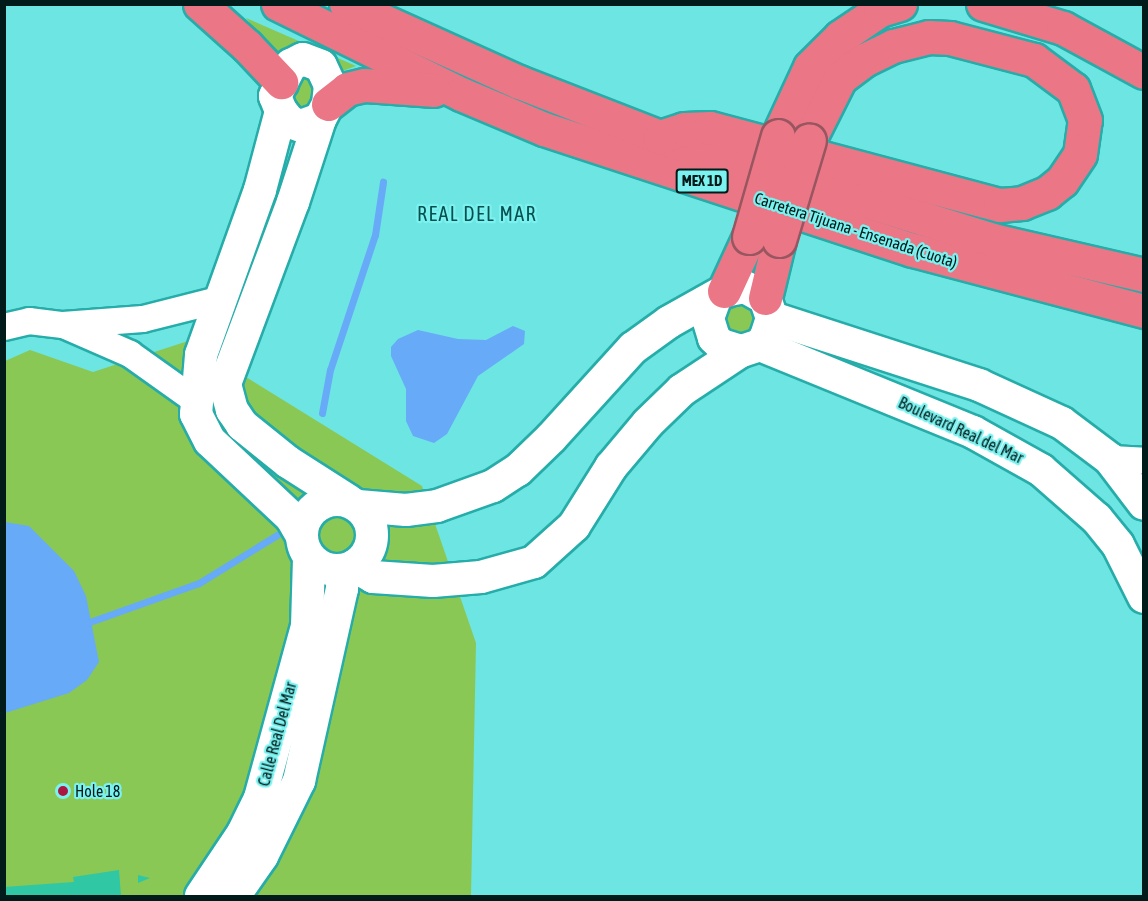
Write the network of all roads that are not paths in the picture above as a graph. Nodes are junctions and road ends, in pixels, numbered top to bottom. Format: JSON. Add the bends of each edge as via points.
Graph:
{"nodes":[{"id":1,"x":200,"y":4,"type":"edge"},
{"id":2,"x":278,"y":4,"type":"edge"},
{"id":3,"x":346,"y":4,"type":"edge"},
{"id":4,"x":900,"y":4,"type":"edge"},
{"id":5,"x":983,"y":4,"type":"edge"},
{"id":6,"x":1143,"y":72,"type":"edge"},
{"id":7,"x":461,"y":94,"type":"junction"},
{"id":8,"x":281,"y":97,"type":"junction"},
{"id":9,"x":324,"y":111,"type":"junction"},
{"id":10,"x":660,"y":137,"type":"junction"},
{"id":11,"x":794,"y":138,"type":"junction"},
{"id":12,"x":764,"y":239,"type":"junction"},
{"id":13,"x":1143,"y":275,"type":"edge"},
{"id":14,"x":719,"y":295,"type":"junction"},
{"id":15,"x":218,"y":300,"type":"junction"},
{"id":16,"x":1143,"y":311,"type":"edge"},
{"id":17,"x":142,"y":319,"type":"junction"},
{"id":18,"x":63,"y":325,"type":"junction"},
{"id":19,"x":4,"y":327,"type":"edge"},
{"id":20,"x":759,"y":328,"type":"junction"},
{"id":21,"x":130,"y":354,"type":"junction"},
{"id":22,"x":196,"y":401,"type":"junction"},
{"id":23,"x":1110,"y":459,"type":"junction"},
{"id":24,"x":1143,"y":461,"type":"edge"},
{"id":25,"x":353,"y":504,"type":"junction"},
{"id":26,"x":1143,"y":504,"type":"edge"},
{"id":27,"x":305,"y":546,"type":"junction"},
{"id":28,"x":348,"y":568,"type":"junction"},
{"id":29,"x":1143,"y":597,"type":"edge"},
{"id":30,"x":313,"y":657,"type":"junction"},
{"id":31,"x":279,"y":726,"type":"junction"},
{"id":32,"x":310,"y":732,"type":"junction"},
{"id":33,"x":201,"y":897,"type":"edge"},
{"id":34,"x":234,"y":897,"type":"edge"}],
"edges":[{"from":1,"to":8,"type":"highway","via":[[248,46]]},
{"from":2,"to":7,"type":"highway","name":"Carretera Tijuana - Ensenada (Cuota)","number":"MEX 1D"},
{"from":3,"to":10,"type":"highway","name":"Carretera Tijuana - Ensenada (Cuota)","number":"MEX 1D","via":[[519,82]]},
{"from":4,"to":11,"type":"highway","via":[[880,10],[840,37],[810,68]]},
{"from":5,"to":6,"type":"highway","via":[[1063,28]]},
{"from":7,"to":9,"type":"highway","via":[[365,85],[347,89]]},
{"from":7,"to":16,"type":"highway","name":"Carretera Tijuana - Ensenada (Cuota)","number":"MEX 1D","via":[[544,129],[913,250]]},
{"from":8,"to":9,"type":"street","via":[[290,122],[301,126]]},
{"from":8,"to":9,"type":"street","via":[[296,61],[314,61],[321,66],[330,85]]},
{"from":8,"to":15,"type":"street","via":[[260,190]]},
{"from":9,"to":25,"type":"street","via":[[294,202],[228,372],[225,390],[242,425],[288,462]]},
{"from":10,"to":11,"type":"highway","via":[[684,129],[710,128],[1000,205],[1022,203],[1047,193],[1062,181],[1080,154],[1086,134],[1082,105],[1073,89],[1034,60],[950,38],[929,37],[893,46],[840,78]]},
{"from":10,"to":13,"type":"highway","name":"Carretera Tijuana - Ensenada (Cuota)","number":"MEX 1D","via":[[997,241]]},
{"from":11,"to":12,"type":"highway","bridge":true},
{"from":12,"to":14,"type":"highway"},
{"from":12,"to":20,"type":"highway"},
{"from":14,"to":20,"type":"street","via":[[745,287]]},
{"from":14,"to":20,"type":"street","via":[[708,318],[714,338],[731,350]]},
{"from":14,"to":25,"type":"street","via":[[669,322],[633,348],[551,438],[518,470],[493,486],[436,507],[406,510]]},
{"from":15,"to":17,"type":"street"},
{"from":15,"to":22,"type":"street","via":[[201,355]]},
{"from":17,"to":18,"type":"street"},
{"from":17,"to":21,"type":"street","via":[[135,329]]},
{"from":18,"to":19,"type":"street","via":[[29,321]]},
{"from":18,"to":21,"type":"street"},
{"from":20,"to":23,"type":"street","via":[[980,385],[1062,423]]},
{"from":20,"to":28,"type":"street","via":[[648,423],[611,467],[574,526],[534,562],[481,577],[433,581],[373,577]]},
{"from":20,"to":29,"type":"street","name":"Boulevard Real del Mar","via":[[973,432],[1041,470],[1097,519],[1118,545]]},
{"from":21,"to":22,"type":"street"},
{"from":22,"to":27,"type":"street","via":[[198,424],[210,441],[291,517]]},
{"from":23,"to":24,"type":"street"},
{"from":23,"to":26,"type":"street"},
{"from":25,"to":27,"type":"street","via":[[326,501],[316,506],[308,513]]},
{"from":25,"to":28,"type":"street","via":[[366,514],[372,535],[364,558]]},
{"from":27,"to":28,"type":"street","via":[[318,565]]},
{"from":27,"to":30,"type":"street","name":"Calle Real Del Mar"},
{"from":28,"to":30,"type":"street","name":"Calle Real Del Mar"},
{"from":30,"to":31,"type":"street","name":"Calle Real Del Mar"},
{"from":30,"to":32,"type":"street","name":"Calle Real Del Mar"},
{"from":31,"to":32,"type":"street"},
{"from":31,"to":33,"type":"street","name":"Calle Real Del Mar","via":[[260,798],[243,833]]},
{"from":32,"to":34,"type":"street","name":"Calle Real Del Mar","via":[[299,781],[284,816]]}]}
